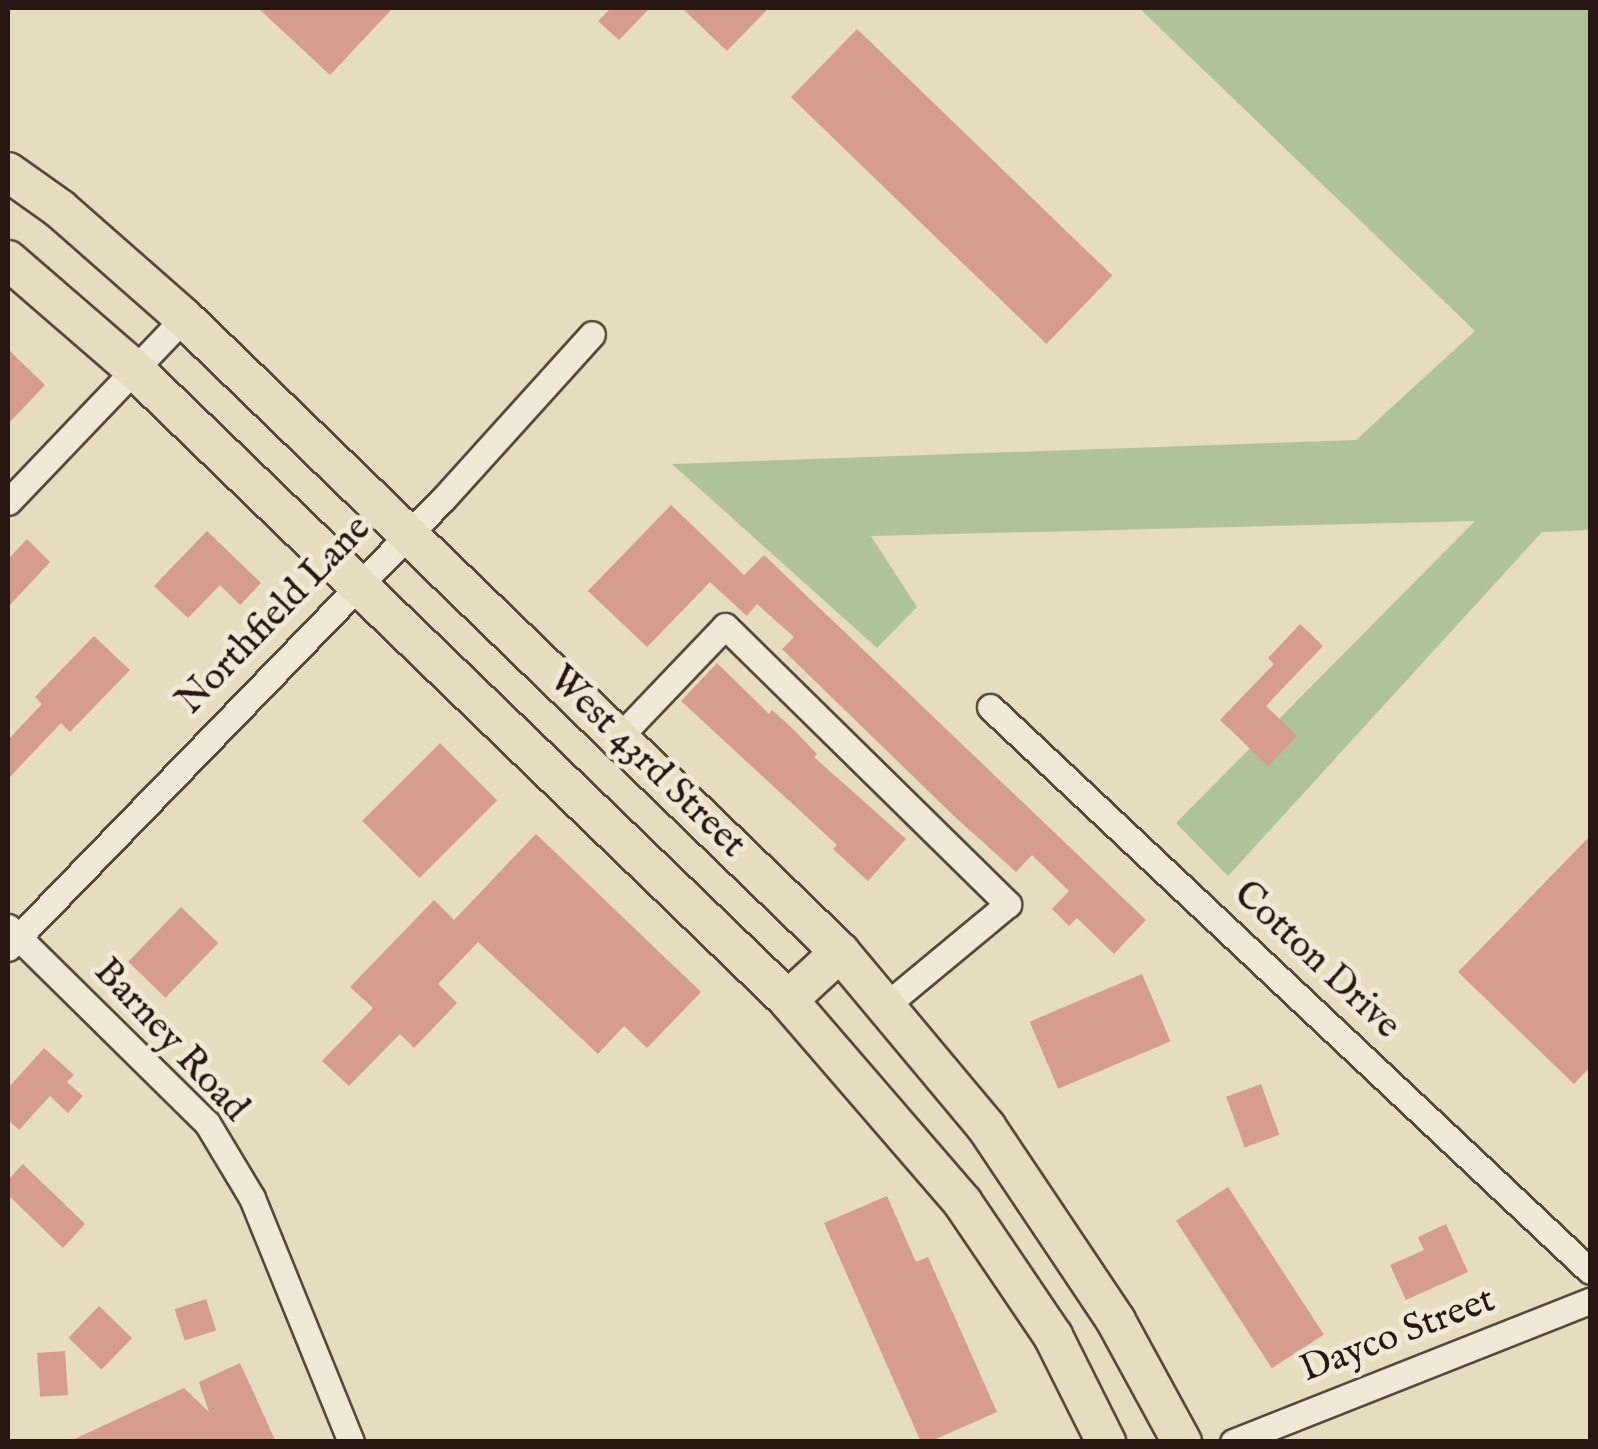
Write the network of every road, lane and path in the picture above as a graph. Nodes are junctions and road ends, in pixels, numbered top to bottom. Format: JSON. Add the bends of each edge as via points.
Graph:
{"nodes":[{"id":1,"x":8,"y":172,"type":"edge"},
{"id":2,"x":8,"y":260,"type":"edge"},
{"id":3,"x":184,"y":318,"type":"junction"},
{"id":4,"x":592,"y":334,"type":"dead end"},
{"id":5,"x":135,"y":370,"type":"junction"},
{"id":6,"x":8,"y":502,"type":"edge"},
{"id":7,"x":410,"y":532,"type":"junction"},
{"id":8,"x":358,"y":584,"type":"junction"},
{"id":9,"x":990,"y":707,"type":"dead end"},
{"id":10,"x":619,"y":737,"type":"junction"},
{"id":11,"x":11,"y":937,"type":"edge"},
{"id":12,"x":840,"y":952,"type":"junction"},
{"id":13,"x":788,"y":1000,"type":"junction"},
{"id":14,"x":885,"y":1006,"type":"junction"},
{"id":15,"x":1590,"y":1271,"type":"edge"},
{"id":16,"x":1590,"y":1301,"type":"edge"},
{"id":17,"x":351,"y":1442,"type":"edge"},
{"id":18,"x":1106,"y":1442,"type":"edge"},
{"id":19,"x":1182,"y":1442,"type":"edge"},
{"id":20,"x":1232,"y":1442,"type":"edge"}],
"edges":[{"from":1,"to":3,"type":"main road","name":"West 43rd Street"},
{"from":2,"to":5,"type":"main road","name":"West 43rd Street"},
{"from":3,"to":5,"type":"street"},
{"from":3,"to":7,"type":"main road","name":"West 43rd Street"},
{"from":4,"to":7,"type":"street","name":"Northfield Lane"},
{"from":5,"to":6,"type":"street"},
{"from":5,"to":8,"type":"main road","name":"West 43rd Street"},
{"from":7,"to":8,"type":"street","name":"Northfield Lane"},
{"from":7,"to":10,"type":"main road","name":"West 43rd Street"},
{"from":8,"to":11,"type":"street","name":"Northfield Lane"},
{"from":8,"to":13,"type":"main road","name":"West 43rd Street"},
{"from":9,"to":15,"type":"street","name":"Cotton Drive"},
{"from":10,"to":12,"type":"main road","name":"West 43rd Street"},
{"from":10,"to":14,"type":"street","via":[[726,626],[1008,904]]},
{"from":11,"to":17,"type":"street","name":"Barney Road","via":[[206,1123],[252,1198]]},
{"from":12,"to":13,"type":"main road"},
{"from":12,"to":14,"type":"main road","name":"West 43rd Street"},
{"from":13,"to":18,"type":"main road","name":"West 43rd Street","via":[[963,1203],[1052,1336]]},
{"from":14,"to":19,"type":"main road","name":"West 43rd Street","via":[[987,1128],[1116,1320]]},
{"from":16,"to":20,"type":"street","name":"Dayco Street"}]}
